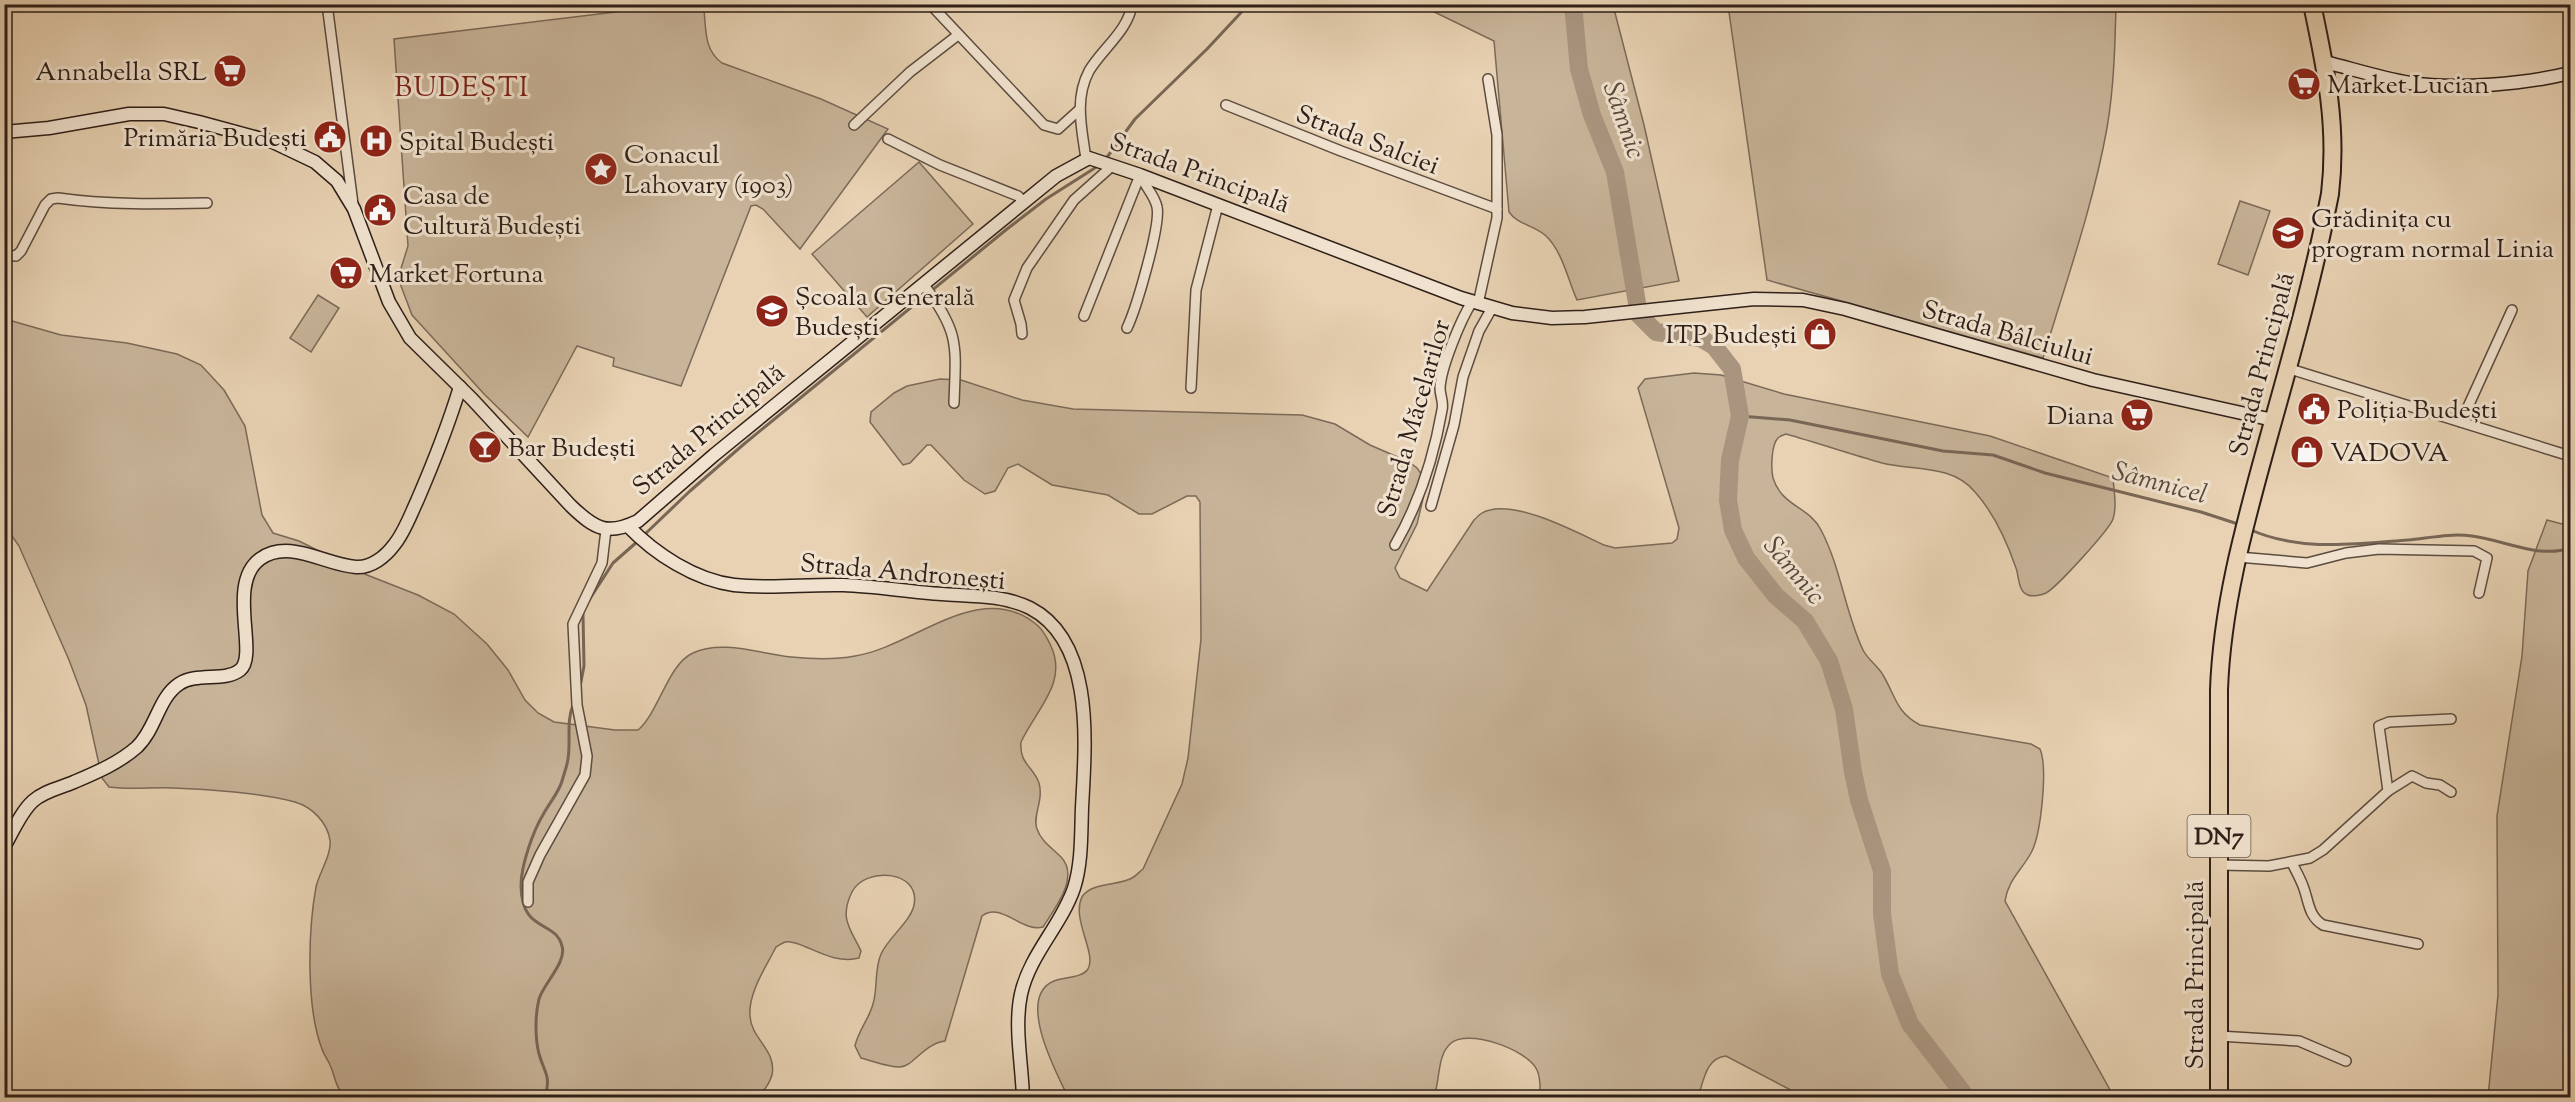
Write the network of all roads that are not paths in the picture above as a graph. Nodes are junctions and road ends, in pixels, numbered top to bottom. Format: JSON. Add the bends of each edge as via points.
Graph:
{"nodes":[{"id":1,"x":327,"y":4,"type":"edge"},
{"id":2,"x":930,"y":4,"type":"edge"},
{"id":3,"x":1132,"y":4,"type":"edge"},
{"id":4,"x":2312,"y":4,"type":"edge"},
{"id":5,"x":958,"y":35,"type":"junction"},
{"id":6,"x":2325,"y":62,"type":"junction"},
{"id":7,"x":2571,"y":73,"type":"edge"},
{"id":8,"x":1488,"y":79,"type":"dead end"},
{"id":9,"x":1226,"y":105,"type":"dead end"},
{"id":10,"x":1079,"y":110,"type":"junction"},
{"id":11,"x":854,"y":125,"type":"dead end"},
{"id":12,"x":4,"y":132,"type":"edge"},
{"id":13,"x":888,"y":139,"type":"dead end"},
{"id":14,"x":1089,"y":159,"type":"junction"},
{"id":15,"x":1110,"y":165,"type":"junction"},
{"id":16,"x":1140,"y":175,"type":"junction"},
{"id":17,"x":1021,"y":199,"type":"junction"},
{"id":18,"x":207,"y":203,"type":"dead end"},
{"id":19,"x":1218,"y":205,"type":"junction"},
{"id":20,"x":354,"y":209,"type":"junction"},
{"id":21,"x":1497,"y":209,"type":"junction"},
{"id":22,"x":4,"y":255,"type":"edge"},
{"id":23,"x":925,"y":286,"type":"junction"},
{"id":24,"x":1475,"y":303,"type":"junction"},
{"id":25,"x":1492,"y":308,"type":"junction"},
{"id":26,"x":2512,"y":310,"type":"dead end"},
{"id":27,"x":1610,"y":314,"type":"joint"},
{"id":28,"x":1084,"y":316,"type":"dead end"},
{"id":29,"x":1127,"y":328,"type":"dead end"},
{"id":30,"x":1022,"y":334,"type":"dead end"},
{"id":31,"x":2287,"y":368,"type":"junction"},
{"id":32,"x":460,"y":387,"type":"junction"},
{"id":33,"x":1191,"y":388,"type":"dead end"},
{"id":34,"x":954,"y":403,"type":"dead end"},
{"id":35,"x":2273,"y":420,"type":"junction"},
{"id":36,"x":2461,"y":422,"type":"junction"},
{"id":37,"x":2571,"y":456,"type":"edge"},
{"id":38,"x":1431,"y":506,"type":"dead end"},
{"id":39,"x":606,"y":530,"type":"junction"},
{"id":40,"x":635,"y":533,"type":"junction"},
{"id":41,"x":1395,"y":546,"type":"dead end"},
{"id":42,"x":2238,"y":557,"type":"junction"},
{"id":43,"x":2479,"y":593,"type":"dead end"},
{"id":44,"x":2451,"y":719,"type":"dead end"},
{"id":45,"x":2388,"y":791,"type":"junction"},
{"id":46,"x":2451,"y":792,"type":"dead end"},
{"id":47,"x":4,"y":847,"type":"edge"},
{"id":48,"x":2292,"y":863,"type":"junction"},
{"id":49,"x":2219,"y":865,"type":"junction"},
{"id":50,"x":528,"y":902,"type":"dead end"},
{"id":51,"x":2418,"y":944,"type":"dead end"},
{"id":52,"x":2219,"y":1036,"type":"junction"},
{"id":53,"x":2346,"y":1061,"type":"dead end"},
{"id":54,"x":1023,"y":1098,"type":"edge"},
{"id":55,"x":2219,"y":1098,"type":"edge"}],
"edges":[{"from":1,"to":20,"type":"street"},
{"from":2,"to":5,"type":"street"},
{"from":3,"to":10,"type":"street","via":[[1127,18],[1089,71]]},
{"from":4,"to":6,"type":"highway","name":"Strada Principală","number":"DN7"},
{"from":5,"to":10,"type":"street","via":[[1048,128],[1058,129]]},
{"from":5,"to":11,"type":"street","via":[[910,72]]},
{"from":6,"to":7,"type":"main road","via":[[2430,85],[2528,81]]},
{"from":6,"to":31,"type":"highway","name":"Strada Principală","number":"DN7","via":[[2334,137],[2331,183],[2324,226]]},
{"from":8,"to":21,"type":"street","name":"Strada Măcelarilor","via":[[1497,135]]},
{"from":9,"to":21,"type":"street","name":"Strada Salciei"},
{"from":10,"to":14,"type":"street"},
{"from":12,"to":20,"type":"main road","via":[[129,114],[181,117],[253,136],[303,155],[337,181]]},
{"from":13,"to":17,"type":"street"},
{"from":14,"to":15,"type":"main road","name":"Strada Principală"},
{"from":14,"to":17,"type":"main road","name":"Strada Principală"},
{"from":15,"to":16,"type":"main road","name":"Strada Principală"},
{"from":15,"to":30,"type":"street","via":[[1074,200],[1027,268],[1014,300]]},
{"from":16,"to":19,"type":"main road","name":"Strada Principală"},
{"from":16,"to":28,"type":"street"},
{"from":16,"to":29,"type":"street","via":[[1156,202],[1157,221]]},
{"from":17,"to":23,"type":"main road","name":"Strada Principală"},
{"from":18,"to":22,"type":"street","via":[[139,205],[51,199],[21,251],[16,256]]},
{"from":19,"to":24,"type":"main road","name":"Strada Principală"},
{"from":19,"to":33,"type":"street","via":[[1196,290]]},
{"from":20,"to":32,"type":"main road","via":[[396,316],[419,348]]},
{"from":21,"to":24,"type":"street","name":"Strada Măcelarilor"},
{"from":23,"to":34,"type":"street","via":[[944,312],[954,338]]},
{"from":23,"to":40,"type":"main road","name":"Strada Principală","via":[[714,455],[638,521]]},
{"from":24,"to":25,"type":"main road","name":"Strada Principală"},
{"from":24,"to":41,"type":"street","name":"Strada Măcelarilor","via":[[1463,319],[1445,366],[1440,388],[1442,412],[1421,487]]},
{"from":25,"to":27,"type":"main road","name":"Strada Principală","via":[[1532,317]]},
{"from":25,"to":38,"type":"street","via":[[1479,331],[1463,377]]},
{"from":26,"to":36,"type":"street"},
{"from":27,"to":35,"type":"main road","name":"Strada Bâlciului","via":[[1783,298],[1825,304],[2093,380]]},
{"from":31,"to":35,"type":"highway","name":"Strada Principală","number":"DN7"},
{"from":31,"to":36,"type":"street"},
{"from":32,"to":39,"type":"main road","via":[[585,520]]},
{"from":32,"to":47,"type":"main road","via":[[433,464],[407,523],[387,553],[355,567],[285,552],[256,562],[246,576],[241,670],[180,682],[171,690],[138,746],[111,765],[33,801]]},
{"from":35,"to":42,"type":"highway","name":"Strada Principală","number":"DN7"},
{"from":36,"to":37,"type":"street"},
{"from":39,"to":40,"type":"main road","name":"Strada Principală"},
{"from":39,"to":50,"type":"street","via":[[602,563],[573,624],[585,775],[540,855],[528,882]]},
{"from":40,"to":54,"type":"main road","name":"Strada Andronești","via":[[676,563],[716,581],[734,585],[843,585],[993,598],[1031,608],[1059,634],[1073,663],[1083,701],[1085,746],[1079,856],[1074,888],[1030,966],[1020,996]]},
{"from":42,"to":43,"type":"street","via":[[2307,563],[2379,549],[2475,552],[2487,558]]},
{"from":42,"to":49,"type":"highway","name":"Strada Principală","number":"DN7","via":[[2220,667]]},
{"from":44,"to":45,"type":"street","via":[[2389,722],[2379,726]]},
{"from":45,"to":46,"type":"street","via":[[2412,776]]},
{"from":45,"to":48,"type":"street","via":[[2323,850]]},
{"from":48,"to":49,"type":"street"},
{"from":48,"to":51,"type":"street","via":[[2315,920],[2323,925]]},
{"from":49,"to":52,"type":"highway","name":"Strada Principală","number":"DN7"},
{"from":52,"to":53,"type":"street","via":[[2299,1041]]},
{"from":52,"to":55,"type":"highway","name":"Strada Principală","number":"DN7"}]}
